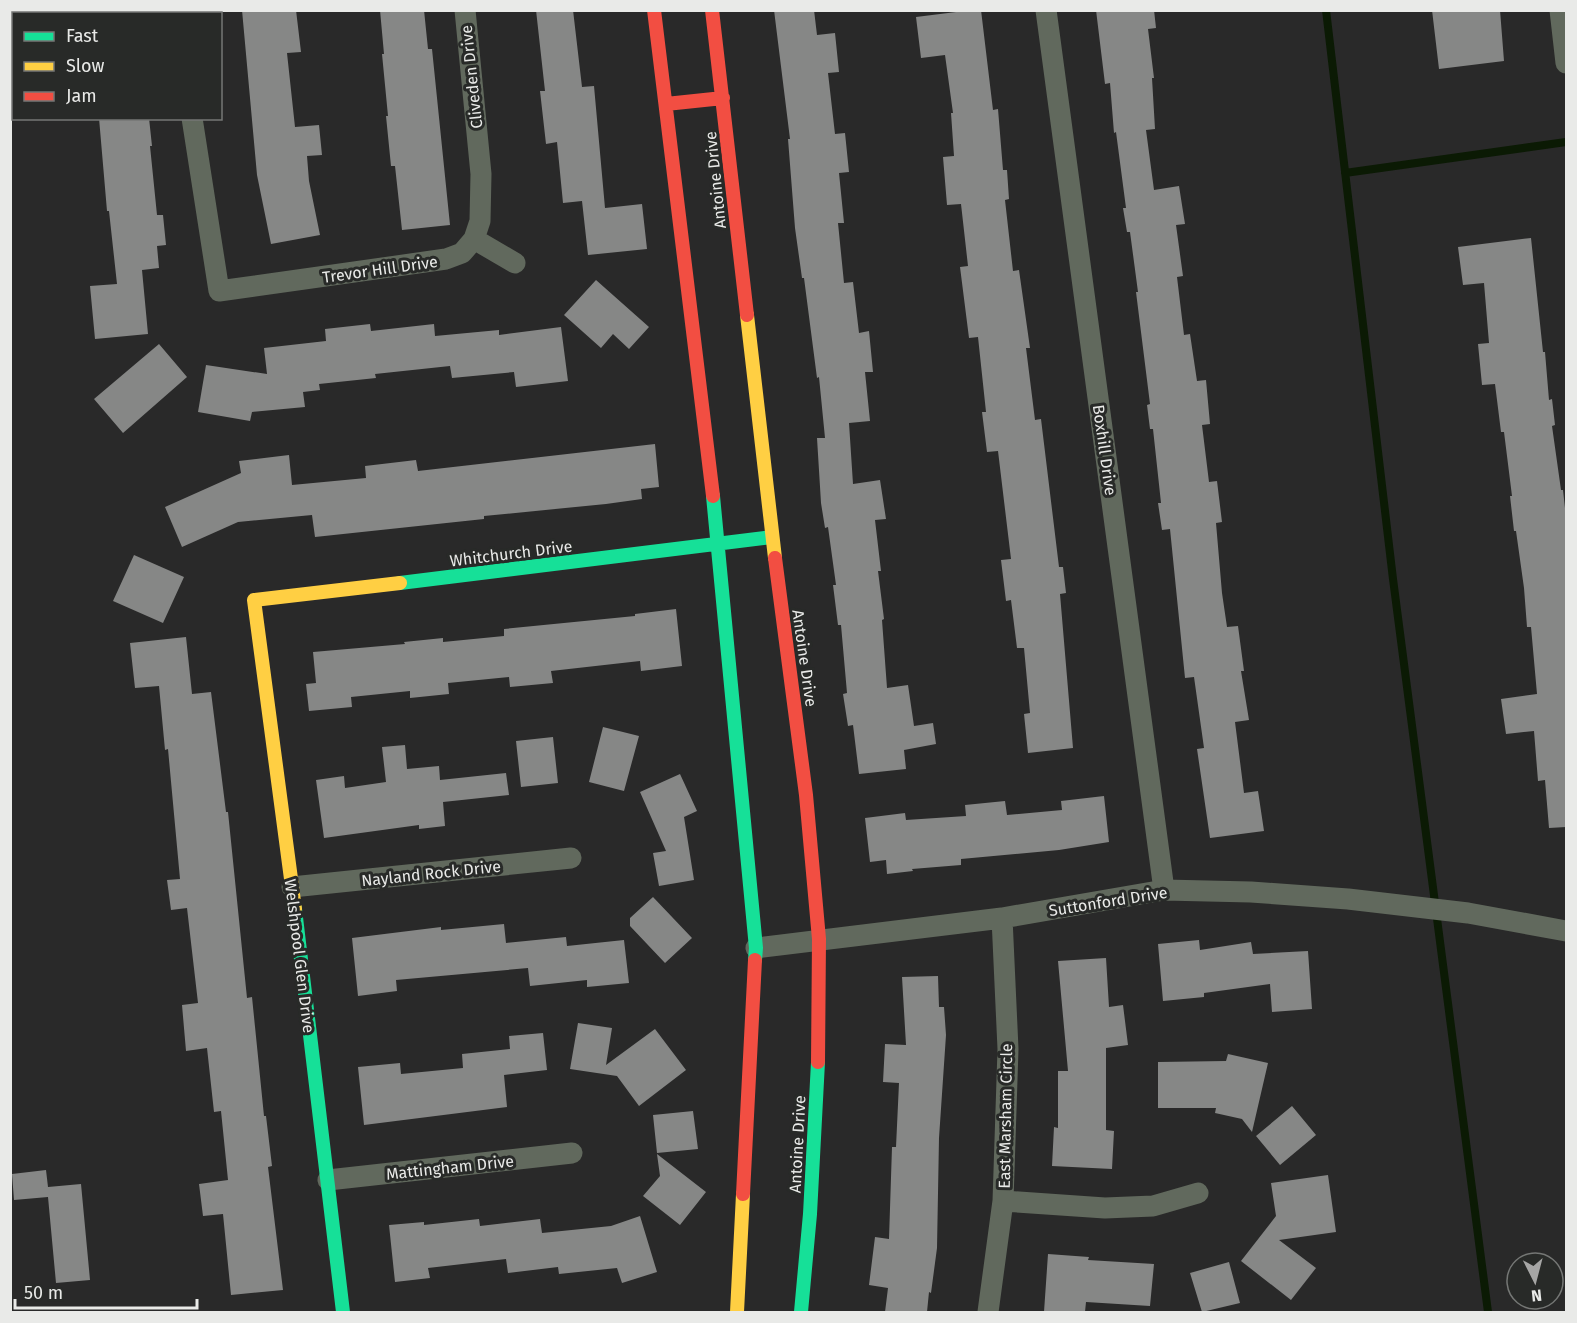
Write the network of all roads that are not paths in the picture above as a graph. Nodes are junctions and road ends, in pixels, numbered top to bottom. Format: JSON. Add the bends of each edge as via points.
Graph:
{"nodes":[{"id":1,"x":465,"y":10,"type":"edge"},
{"id":2,"x":654,"y":10,"type":"edge"},
{"id":3,"x":712,"y":10,"type":"edge"},
{"id":4,"x":1046,"y":10,"type":"edge"},
{"id":5,"x":1560,"y":10,"type":"edge"},
{"id":6,"x":1566,"y":63,"type":"edge"},
{"id":7,"x":723,"y":98,"type":"junction"},
{"id":8,"x":666,"y":104,"type":"junction"},
{"id":9,"x":192,"y":120,"type":"edge"},
{"id":10,"x":474,"y":239,"type":"junction"},
{"id":11,"x":515,"y":263,"type":"dead end"},
{"id":12,"x":772,"y":537,"type":"junction"},
{"id":13,"x":719,"y":545,"type":"junction"},
{"id":14,"x":254,"y":600,"type":"joint"},
{"id":15,"x":571,"y":858,"type":"dead end"},
{"id":16,"x":292,"y":887,"type":"junction"},
{"id":17,"x":1164,"y":890,"type":"junction"},
{"id":18,"x":1002,"y":918,"type":"junction"},
{"id":19,"x":1566,"y":931,"type":"edge"},
{"id":20,"x":819,"y":939,"type":"junction"},
{"id":21,"x":756,"y":948,"type":"junction"},
{"id":22,"x":572,"y":1153,"type":"dead end"},
{"id":23,"x":328,"y":1180,"type":"junction"},
{"id":24,"x":1198,"y":1193,"type":"dead end"},
{"id":25,"x":1003,"y":1202,"type":"junction"},
{"id":26,"x":343,"y":1312,"type":"edge"},
{"id":27,"x":737,"y":1312,"type":"edge"},
{"id":28,"x":801,"y":1312,"type":"edge"},
{"id":29,"x":988,"y":1312,"type":"edge"}],
"edges":[{"from":1,"to":10,"type":"street","name":"Cliveden Drive","via":[[482,199]]},
{"from":2,"to":8,"type":"main road"},
{"from":3,"to":7,"type":"main road","name":"Antoine Drive"},
{"from":4,"to":17,"type":"street","name":"Boxhill Drive"},
{"from":5,"to":6,"type":"street"},
{"from":7,"to":8,"type":"main road"},
{"from":7,"to":12,"type":"main road","name":"Antoine Drive"},
{"from":8,"to":13,"type":"main road"},
{"from":9,"to":10,"type":"street","name":"Trevor Hill Drive","via":[[219,291],[446,259],[462,253]]},
{"from":10,"to":11,"type":"street"},
{"from":12,"to":13,"type":"main road","name":"Whitchurch Drive"},
{"from":12,"to":20,"type":"main road","name":"Antoine Drive","via":[[806,795]]},
{"from":13,"to":14,"type":"main road","name":"Whitchurch Drive"},
{"from":13,"to":21,"type":"main road"},
{"from":14,"to":16,"type":"main road","name":"Welshpool Glen Drive"},
{"from":15,"to":16,"type":"street","name":"Nayland Rock Drive"},
{"from":16,"to":23,"type":"main road","name":"Welshpool Glen Drive"},
{"from":17,"to":18,"type":"street","name":"Suttonford Drive"},
{"from":17,"to":19,"type":"street","name":"Suttonford Drive","via":[[1348,899],[1468,913]]},
{"from":18,"to":20,"type":"street","name":"Suttonford Drive"},
{"from":18,"to":25,"type":"street","name":"East Marsham Circle","via":[[1008,1050]]},
{"from":20,"to":21,"type":"street","name":"Suttonford Drive"},
{"from":20,"to":28,"type":"main road","name":"Antoine Drive","via":[[818,1076]]},
{"from":21,"to":27,"type":"main road"},
{"from":22,"to":23,"type":"street","name":"Mattingham Drive"},
{"from":23,"to":26,"type":"main road","name":"Welshpool Glen Drive"},
{"from":24,"to":25,"type":"street","via":[[1153,1206],[1105,1208]]},
{"from":25,"to":29,"type":"street","name":"East Marsham Circle"}]}
